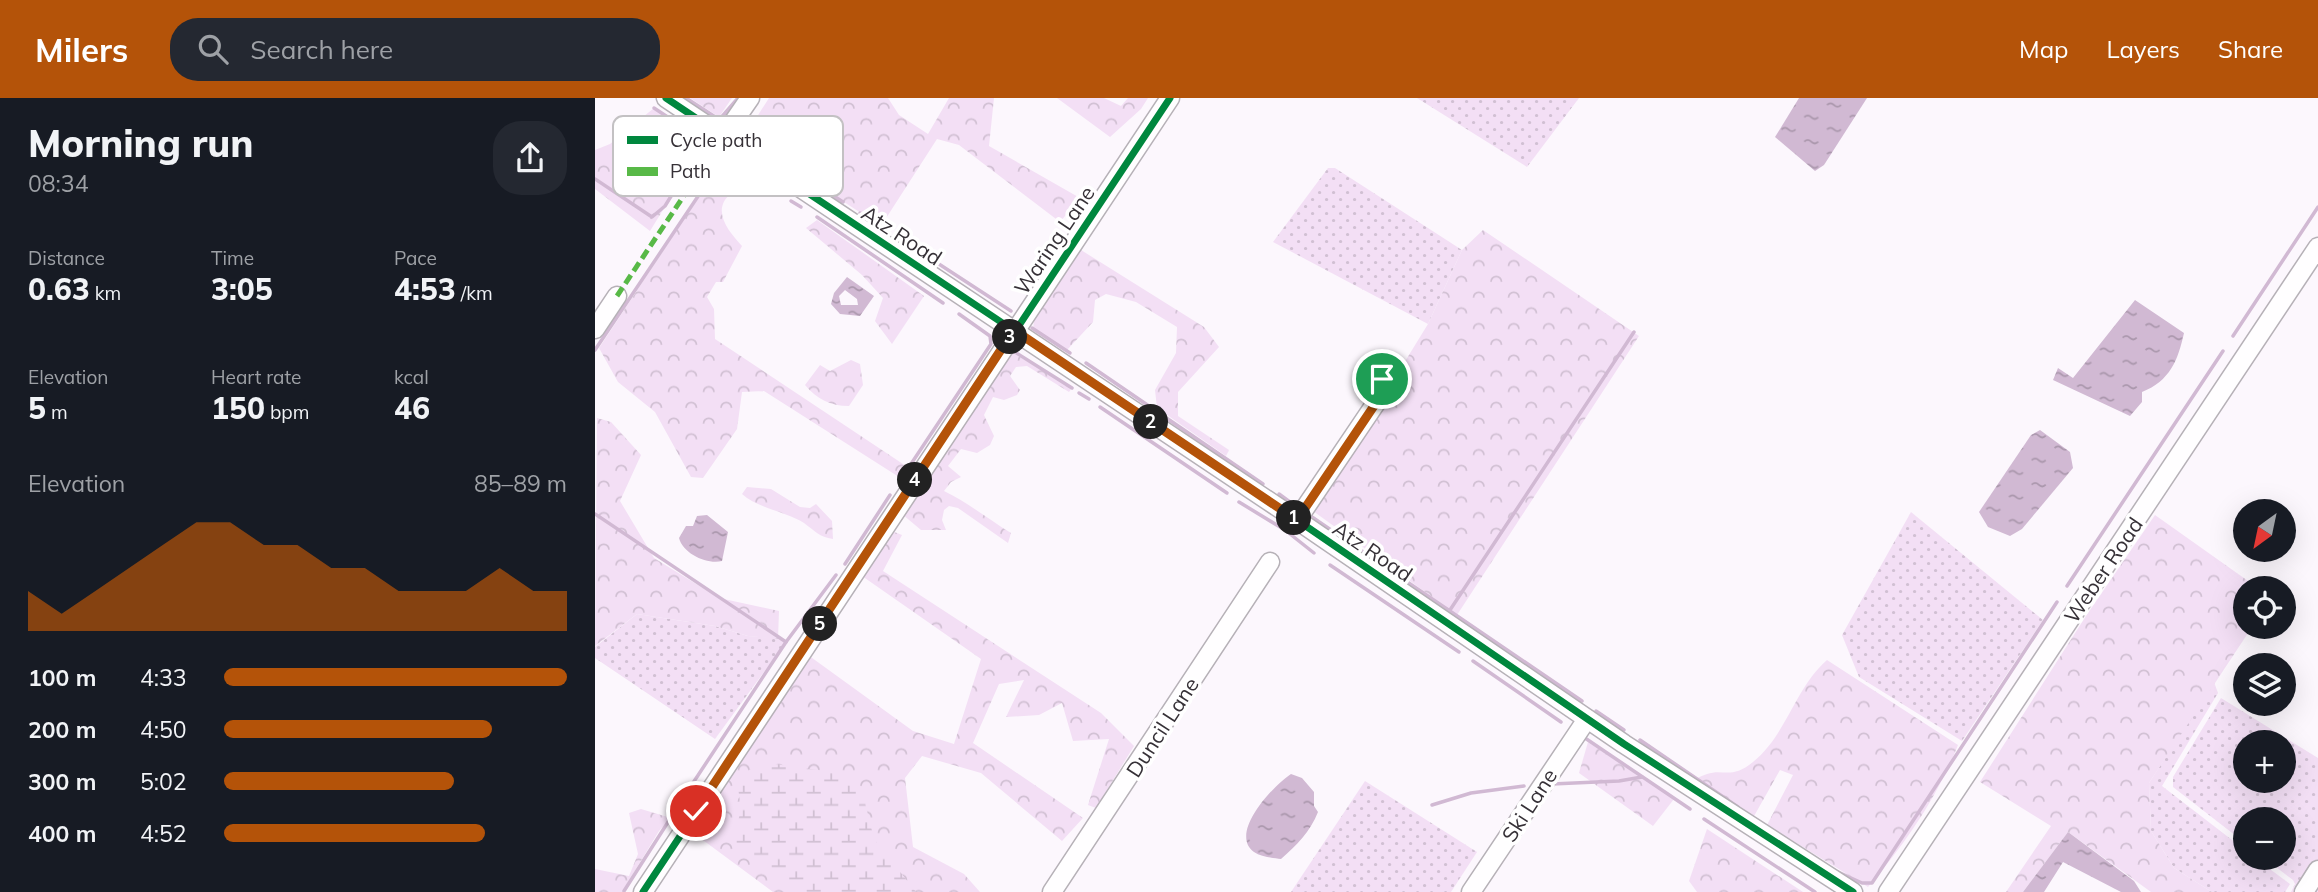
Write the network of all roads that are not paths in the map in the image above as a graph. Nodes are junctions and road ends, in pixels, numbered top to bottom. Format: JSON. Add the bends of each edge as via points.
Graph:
{"nodes":[{"id":1,"x":666,"y":98,"type":"edge"},
{"id":2,"x":750,"y":98,"type":"edge"},
{"id":3,"x":1170,"y":98,"type":"edge"},
{"id":4,"x":692,"y":116,"type":"edge"},
{"id":5,"x":738,"y":116,"type":"edge"},
{"id":6,"x":812,"y":196,"type":"edge"},
{"id":7,"x":2318,"y":247,"type":"edge"},
{"id":8,"x":617,"y":296,"type":"dead end"},
{"id":9,"x":595,"y":329,"type":"edge"},
{"id":10,"x":1014,"y":330,"type":"junction"},
{"id":11,"x":1382,"y":379,"type":"dead end"},
{"id":12,"x":1297,"y":520,"type":"junction"},
{"id":13,"x":1270,"y":562,"type":"dead end"},
{"id":14,"x":1587,"y":719,"type":"junction"},
{"id":15,"x":2318,"y":870,"type":"edge"},
{"id":16,"x":643,"y":892,"type":"edge"},
{"id":17,"x":1052,"y":892,"type":"edge"},
{"id":18,"x":1471,"y":892,"type":"edge"},
{"id":19,"x":1853,"y":892,"type":"edge"},
{"id":20,"x":1888,"y":892,"type":"edge"},
{"id":21,"x":2304,"y":892,"type":"edge"}],
"edges":[{"from":1,"to":4,"type":"street","name":"Atz Road"},
{"from":2,"to":5,"type":"street"},
{"from":3,"to":10,"type":"street","name":"Waring Lane"},
{"from":6,"to":10,"type":"street","name":"Atz Road"},
{"from":7,"to":20,"type":"street","name":"Weber Road"},
{"from":8,"to":9,"type":"street"},
{"from":10,"to":12,"type":"street","name":"Atz Road"},
{"from":10,"to":16,"type":"street","name":"Waring Lane"},
{"from":11,"to":12,"type":"street","via":[[1384,391]]},
{"from":12,"to":14,"type":"street","name":"Atz Road"},
{"from":13,"to":17,"type":"street","name":"Duncil Lane"},
{"from":14,"to":18,"type":"street","name":"Ski Lane"},
{"from":14,"to":19,"type":"street","name":"Atz Road"},
{"from":15,"to":21,"type":"street"}]}
